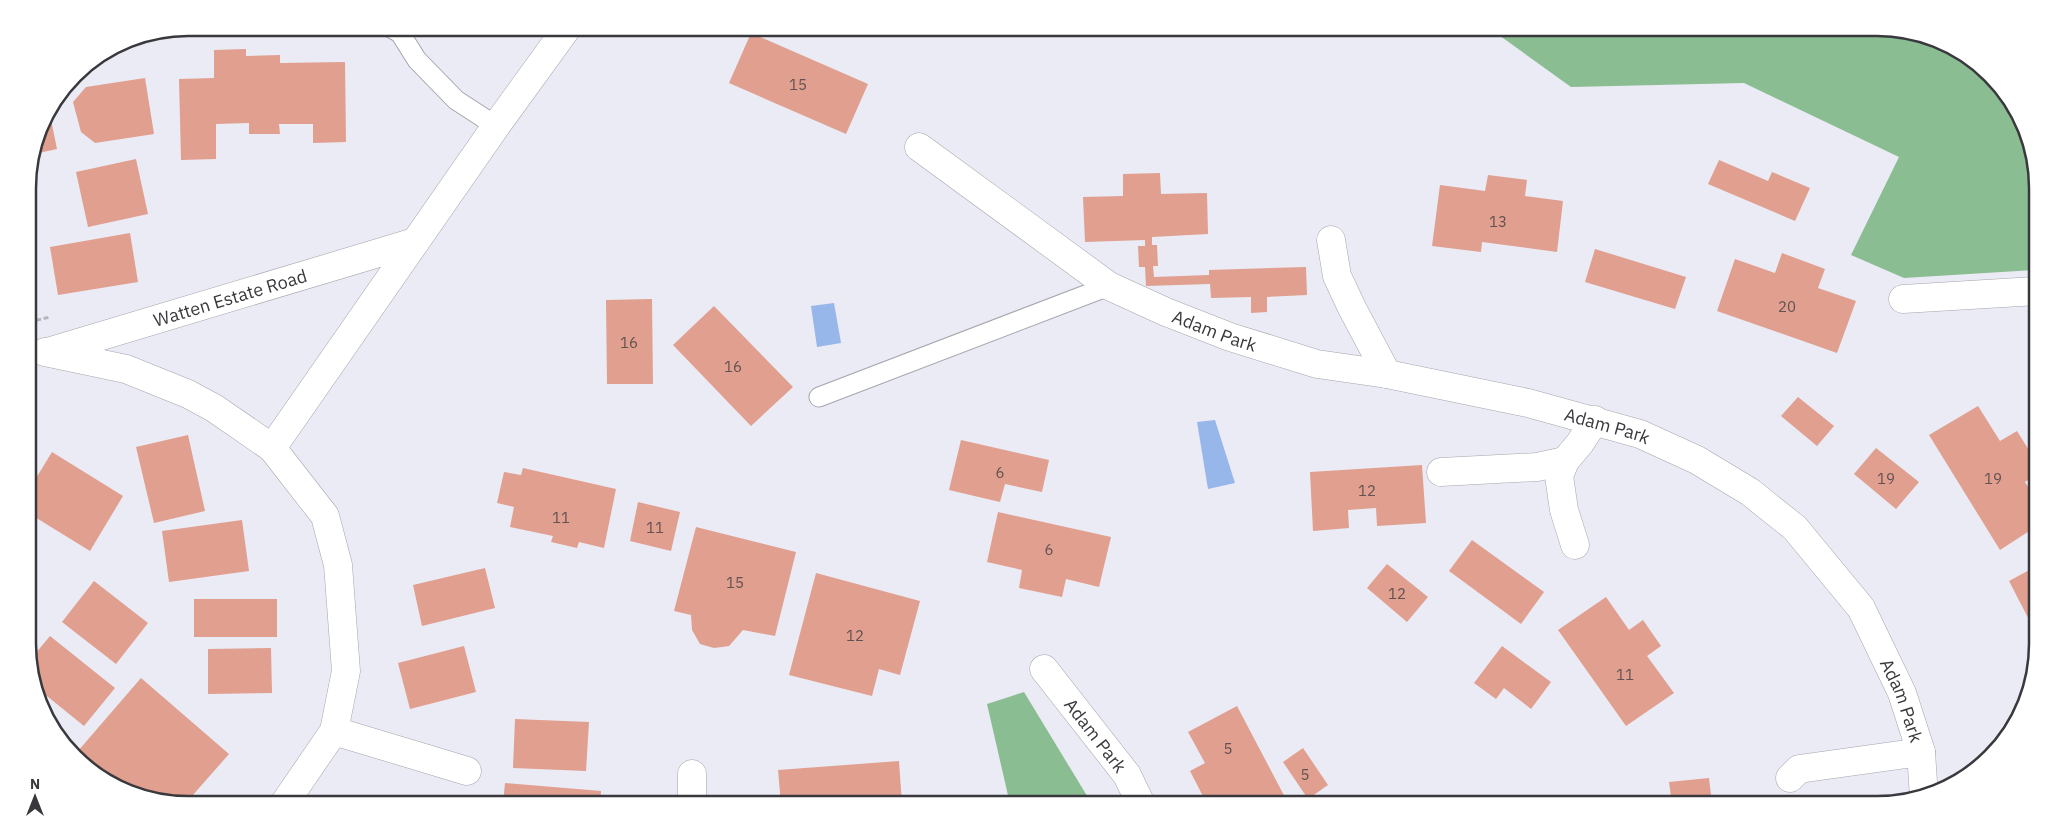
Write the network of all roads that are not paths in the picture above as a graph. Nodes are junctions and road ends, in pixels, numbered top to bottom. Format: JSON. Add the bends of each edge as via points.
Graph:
{"nodes":[{"id":1,"x":402,"y":37,"type":"edge"},
{"id":2,"x":561,"y":37,"type":"edge"},
{"id":3,"x":496,"y":126,"type":"junction"},
{"id":4,"x":918,"y":147,"type":"dead end"},
{"id":5,"x":1331,"y":240,"type":"dead end"},
{"id":6,"x":415,"y":242,"type":"junction"},
{"id":7,"x":1109,"y":286,"type":"junction"},
{"id":8,"x":2029,"y":291,"type":"edge"},
{"id":9,"x":1903,"y":299,"type":"dead end"},
{"id":10,"x":37,"y":354,"type":"edge"},
{"id":11,"x":1387,"y":374,"type":"junction"},
{"id":12,"x":819,"y":397,"type":"dead end"},
{"id":13,"x":1595,"y":420,"type":"junction"},
{"id":14,"x":272,"y":448,"type":"junction"},
{"id":15,"x":1565,"y":461,"type":"junction"},
{"id":16,"x":1441,"y":472,"type":"dead end"},
{"id":17,"x":1575,"y":545,"type":"dead end"},
{"id":18,"x":1044,"y":669,"type":"dead end"},
{"id":19,"x":334,"y":731,"type":"junction"},
{"id":20,"x":1921,"y":752,"type":"junction"},
{"id":21,"x":467,"y":771,"type":"dead end"},
{"id":22,"x":692,"y":774,"type":"dead end"},
{"id":23,"x":1790,"y":778,"type":"dead end"},
{"id":24,"x":1923,"y":788,"type":"edge"},
{"id":25,"x":1137,"y":795,"type":"edge"},
{"id":26,"x":290,"y":796,"type":"edge"},
{"id":27,"x":692,"y":796,"type":"edge"}],
"edges":[{"from":1,"to":3,"type":"lane","via":[[417,60],[456,100]]},
{"from":2,"to":3,"type":"street"},
{"from":3,"to":6,"type":"street"},
{"from":4,"to":7,"type":"street","name":"Adam Park"},
{"from":5,"to":11,"type":"street","via":[[1337,276]]},
{"from":6,"to":10,"type":"street","name":"Watten Estate Road"},
{"from":6,"to":14,"type":"street"},
{"from":7,"to":11,"type":"street","name":"Adam Park","via":[[1230,336],[1317,364]]},
{"from":7,"to":12,"type":"lane"},
{"from":8,"to":9,"type":"street"},
{"from":10,"to":14,"type":"street","name":"Watten Estate Road","via":[[126,370],[188,394]]},
{"from":11,"to":13,"type":"street","name":"Adam Park"},
{"from":13,"to":15,"type":"street"},
{"from":13,"to":20,"type":"street","name":"Adam Park","via":[[1640,434],[1697,460],[1750,492],[1795,528],[1861,608],[1902,693]]},
{"from":14,"to":19,"type":"street","name":"Watten Estate Road","via":[[325,516],[338,564],[346,671]]},
{"from":15,"to":16,"type":"street","via":[[1537,467]]},
{"from":15,"to":17,"type":"street","via":[[1559,476],[1560,490]]},
{"from":18,"to":25,"type":"street","name":"Adam Park","via":[[1127,775]]},
{"from":19,"to":21,"type":"street"},
{"from":19,"to":26,"type":"street","name":"Watten Estate Road"},
{"from":20,"to":23,"type":"street","via":[[1799,769]]},
{"from":20,"to":24,"type":"street","name":"Adam Park"},
{"from":22,"to":27,"type":"street"}]}
